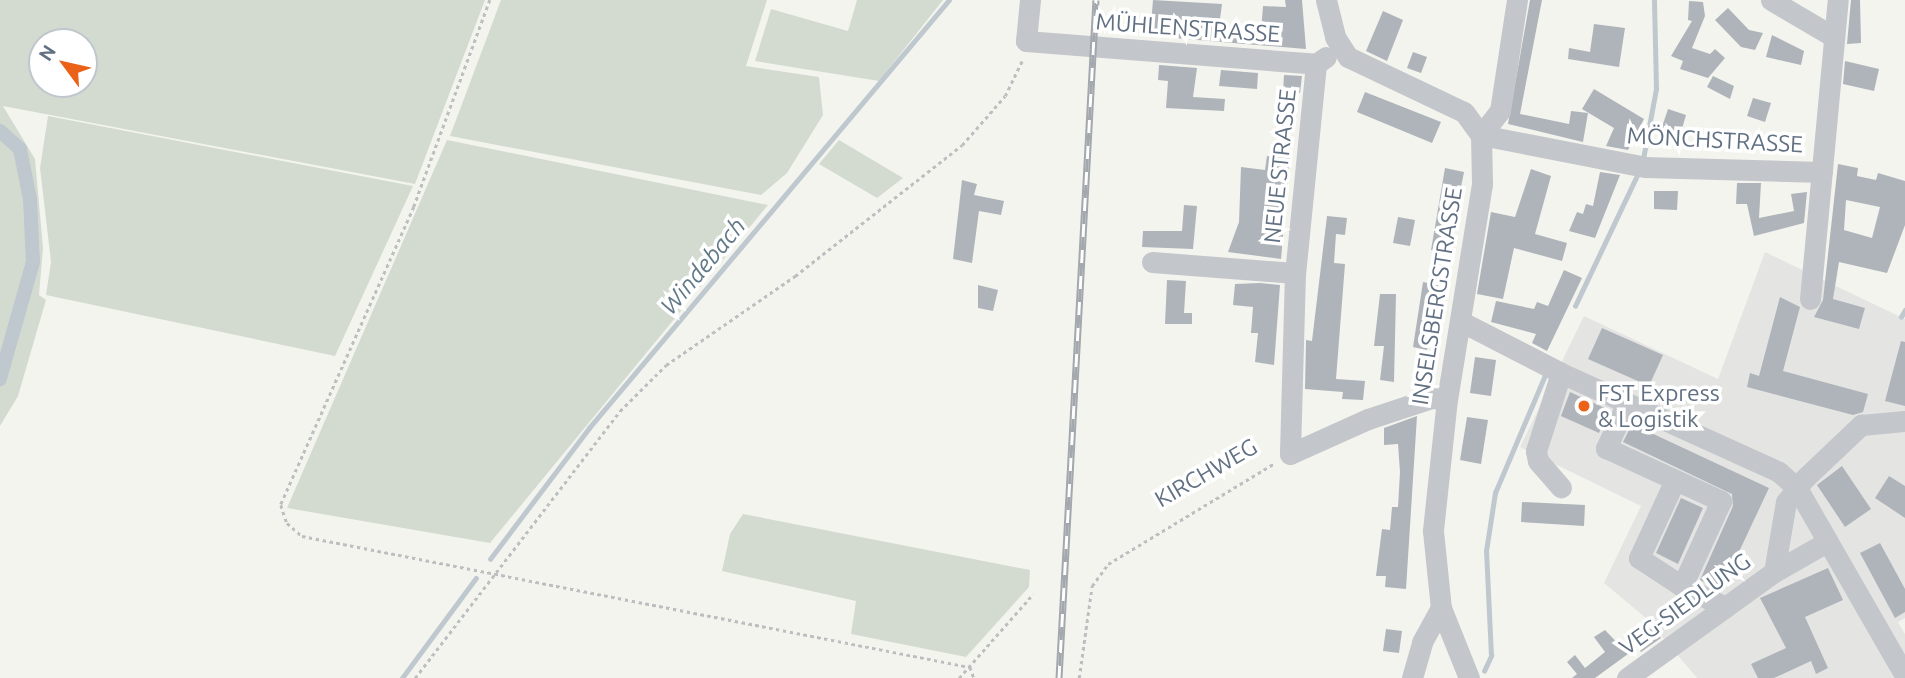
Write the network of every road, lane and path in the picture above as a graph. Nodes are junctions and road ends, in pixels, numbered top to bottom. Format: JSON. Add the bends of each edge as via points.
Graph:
{"nodes":[{"id":1,"x":490,"y":0,"type":"edge"},
{"id":2,"x":1030,"y":0,"type":"edge"},
{"id":3,"x":1326,"y":0,"type":"edge"},
{"id":4,"x":1517,"y":0,"type":"edge"},
{"id":5,"x":1772,"y":0,"type":"edge"},
{"id":6,"x":1838,"y":0,"type":"edge"},
{"id":7,"x":1834,"y":37,"type":"junction"},
{"id":8,"x":1026,"y":41,"type":"junction"},
{"id":9,"x":1341,"y":48,"type":"junction"},
{"id":10,"x":1316,"y":64,"type":"junction"},
{"id":11,"x":1481,"y":135,"type":"junction"},
{"id":12,"x":1822,"y":173,"type":"junction"},
{"id":13,"x":1152,"y":262,"type":"dead end"},
{"id":14,"x":1295,"y":273,"type":"junction"},
{"id":15,"x":1810,"y":299,"type":"dead end"},
{"id":16,"x":1460,"y":321,"type":"junction"},
{"id":17,"x":1561,"y":373,"type":"junction"},
{"id":18,"x":1447,"y":399,"type":"junction"},
{"id":19,"x":1628,"y":403,"type":"junction"},
{"id":20,"x":1905,"y":421,"type":"edge"},
{"id":21,"x":1290,"y":454,"type":"junction"},
{"id":22,"x":1675,"y":480,"type":"junction"},
{"id":23,"x":1561,"y":487,"type":"dead end"},
{"id":24,"x":1797,"y":488,"type":"junction"},
{"id":25,"x":1825,"y":544,"type":"junction"},
{"id":26,"x":1774,"y":572,"type":"junction"},
{"id":27,"x":500,"y":574,"type":"junction"},
{"id":28,"x":1682,"y":586,"type":"junction"},
{"id":29,"x":1033,"y":594,"type":"dead end"},
{"id":30,"x":1725,"y":607,"type":"junction"},
{"id":31,"x":1441,"y":608,"type":"junction"},
{"id":32,"x":970,"y":667,"type":"junction"},
{"id":33,"x":1905,"y":676,"type":"edge"},
{"id":34,"x":415,"y":678,"type":"edge"},
{"id":35,"x":959,"y":678,"type":"edge"},
{"id":36,"x":974,"y":678,"type":"edge"},
{"id":37,"x":1079,"y":678,"type":"edge"},
{"id":38,"x":1412,"y":678,"type":"edge"},
{"id":39,"x":1468,"y":678,"type":"edge"},
{"id":40,"x":1627,"y":678,"type":"edge"}],
"edges":[{"from":1,"to":27,"type":"path","via":[[414,207],[281,505],[287,523],[302,536]]},
{"from":2,"to":8,"type":"street"},
{"from":3,"to":9,"type":"street"},
{"from":4,"to":11,"type":"street","via":[[1500,111]]},
{"from":5,"to":7,"type":"street"},
{"from":6,"to":7,"type":"street"},
{"from":7,"to":12,"type":"street"},
{"from":8,"to":10,"type":"street","name":"MÜHLENSTRASSE"},
{"from":8,"to":27,"type":"path","via":[[1005,96],[962,145],[795,276],[666,365],[620,411]]},
{"from":9,"to":10,"type":"street"},
{"from":9,"to":11,"type":"street","via":[[1367,70],[1464,112]]},
{"from":10,"to":14,"type":"street","name":"NEUE STRASSE"},
{"from":11,"to":12,"type":"street","name":"MÖNCHSTRASSE","via":[[1642,166]]},
{"from":11,"to":16,"type":"street","name":"INSELSBERGSTRASSE","via":[[1482,184]]},
{"from":12,"to":15,"type":"street"},
{"from":13,"to":14,"type":"street","name":"NEUE STRASSE"},
{"from":14,"to":21,"type":"street","name":"NEUE STRASSE"},
{"from":16,"to":17,"type":"street"},
{"from":16,"to":18,"type":"street","name":"INSELSBERGSTRASSE"},
{"from":17,"to":19,"type":"street"},
{"from":17,"to":23,"type":"street","via":[[1536,451]]},
{"from":18,"to":21,"type":"street","name":"KIRCHWEG","via":[[1431,398],[1368,419]]},
{"from":18,"to":31,"type":"street","name":"INSELSBERGSTRASSE","via":[[1433,531]]},
{"from":19,"to":22,"type":"street","via":[[1606,449]]},
{"from":19,"to":24,"type":"street","via":[[1779,472]]},
{"from":20,"to":24,"type":"street","via":[[1861,425]]},
{"from":21,"to":37,"type":"path","name":"KIRCHWEG","via":[[1108,564],[1092,586]]},
{"from":22,"to":28,"type":"street","via":[[1639,558]]},
{"from":22,"to":28,"type":"street","via":[[1721,501]]},
{"from":24,"to":25,"type":"street"},
{"from":24,"to":26,"type":"street","via":[[1786,502],[1778,529]]},
{"from":25,"to":26,"type":"street","name":"VEG-SIEDLUNG"},
{"from":25,"to":33,"type":"street"},
{"from":26,"to":30,"type":"street","name":"VEG-SIEDLUNG"},
{"from":27,"to":32,"type":"path"},
{"from":27,"to":34,"type":"path","via":[[479,591]]},
{"from":28,"to":30,"type":"street"},
{"from":29,"to":32,"type":"path"},
{"from":30,"to":40,"type":"street","name":"VEG-SIEDLUNG"},
{"from":31,"to":38,"type":"street","via":[[1422,642]]},
{"from":31,"to":39,"type":"street","name":"INSELSBERGSTRASSE"},
{"from":32,"to":35,"type":"path"},
{"from":32,"to":36,"type":"path"}]}
